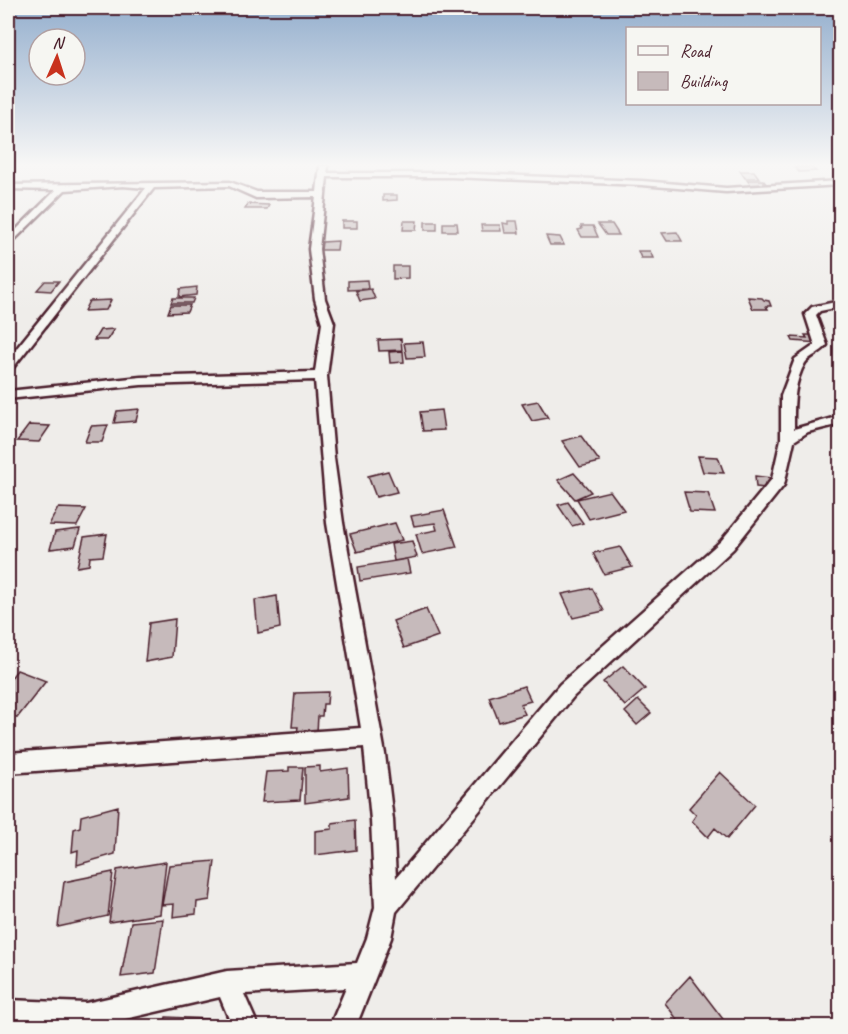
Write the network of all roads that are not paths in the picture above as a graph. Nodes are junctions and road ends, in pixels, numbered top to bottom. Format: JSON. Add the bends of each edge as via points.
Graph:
{"nodes":[{"id":1,"x":37,"y":214,"type":"edge"},
{"id":2,"x":130,"y":214,"type":"edge"},
{"id":3,"x":318,"y":214,"type":"edge"},
{"id":4,"x":8,"y":243,"type":"edge"},
{"id":5,"x":840,"y":304,"type":"edge"},
{"id":6,"x":8,"y":366,"type":"edge"},
{"id":7,"x":321,"y":376,"type":"junction"},
{"id":8,"x":8,"y":395,"type":"edge"},
{"id":9,"x":840,"y":420,"type":"edge"},
{"id":10,"x":788,"y":440,"type":"junction"},
{"id":11,"x":371,"y":737,"type":"junction"},
{"id":12,"x":8,"y":763,"type":"edge"},
{"id":13,"x":386,"y":907,"type":"junction"},
{"id":14,"x":364,"y":975,"type":"junction"},
{"id":15,"x":227,"y":983,"type":"junction"},
{"id":16,"x":8,"y":1013,"type":"edge"},
{"id":17,"x":82,"y":1021,"type":"edge"},
{"id":18,"x":245,"y":1026,"type":"edge"},
{"id":19,"x":343,"y":1026,"type":"edge"}],
"edges":[{"from":1,"to":4,"type":"street"},
{"from":2,"to":6,"type":"street"},
{"from":3,"to":7,"type":"street","via":[[314,249],[320,299],[328,323]]},
{"from":5,"to":10,"type":"street","via":[[810,314],[822,339],[821,347],[801,359],[787,396]]},
{"from":7,"to":8,"type":"street","via":[[141,381]]},
{"from":7,"to":11,"type":"street","via":[[334,512]]},
{"from":9,"to":10,"type":"street","via":[[804,429]]},
{"from":10,"to":13,"type":"street","via":[[779,481],[727,545],[567,690]]},
{"from":11,"to":12,"type":"street"},
{"from":11,"to":13,"type":"street","via":[[382,820]]},
{"from":13,"to":14,"type":"street"},
{"from":14,"to":15,"type":"street"},
{"from":14,"to":19,"type":"street"},
{"from":15,"to":17,"type":"street"},
{"from":15,"to":18,"type":"street"},
{"from":16,"to":17,"type":"street"}]}
